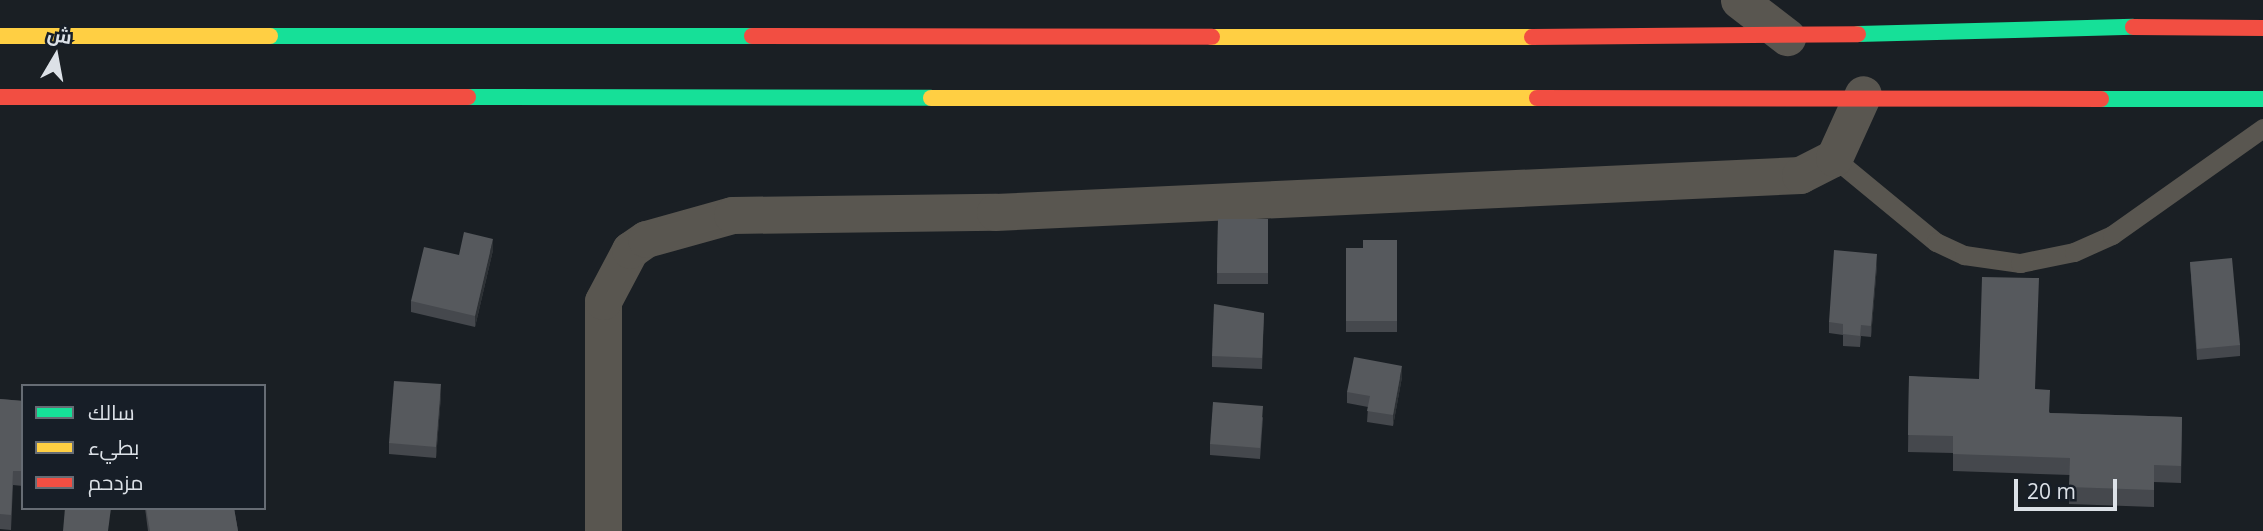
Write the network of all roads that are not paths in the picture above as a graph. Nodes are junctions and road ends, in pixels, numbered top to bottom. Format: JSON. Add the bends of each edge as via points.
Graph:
{"nodes":[{"id":1,"x":1739,"y":0,"type":"edge"},
{"id":2,"x":2263,"y":29,"type":"edge"},
{"id":3,"x":0,"y":36,"type":"edge"},
{"id":4,"x":1787,"y":37,"type":"junction"},
{"id":5,"x":1863,"y":94,"type":"junction"},
{"id":6,"x":0,"y":97,"type":"edge"},
{"id":7,"x":2263,"y":99,"type":"edge"},
{"id":8,"x":2263,"y":128,"type":"edge"},
{"id":9,"x":1834,"y":158,"type":"junction"},
{"id":10,"x":603,"y":531,"type":"edge"}],
"edges":[{"from":1,"to":4,"type":"street"},
{"from":2,"to":4,"type":"highway","via":[[2047,27]]},
{"from":3,"to":4,"type":"highway"},
{"from":5,"to":6,"type":"highway","via":[[1214,102]]},
{"from":5,"to":7,"type":"highway"},
{"from":5,"to":9,"type":"street"},
{"from":8,"to":9,"type":"lane","via":[[2112,235],[2074,252],[2020,262],[1964,254],[1936,242]]},
{"from":9,"to":10,"type":"street","via":[[1800,174],[1756,178],[995,212],[732,215],[679,228],[630,250],[603,301]]}]}
